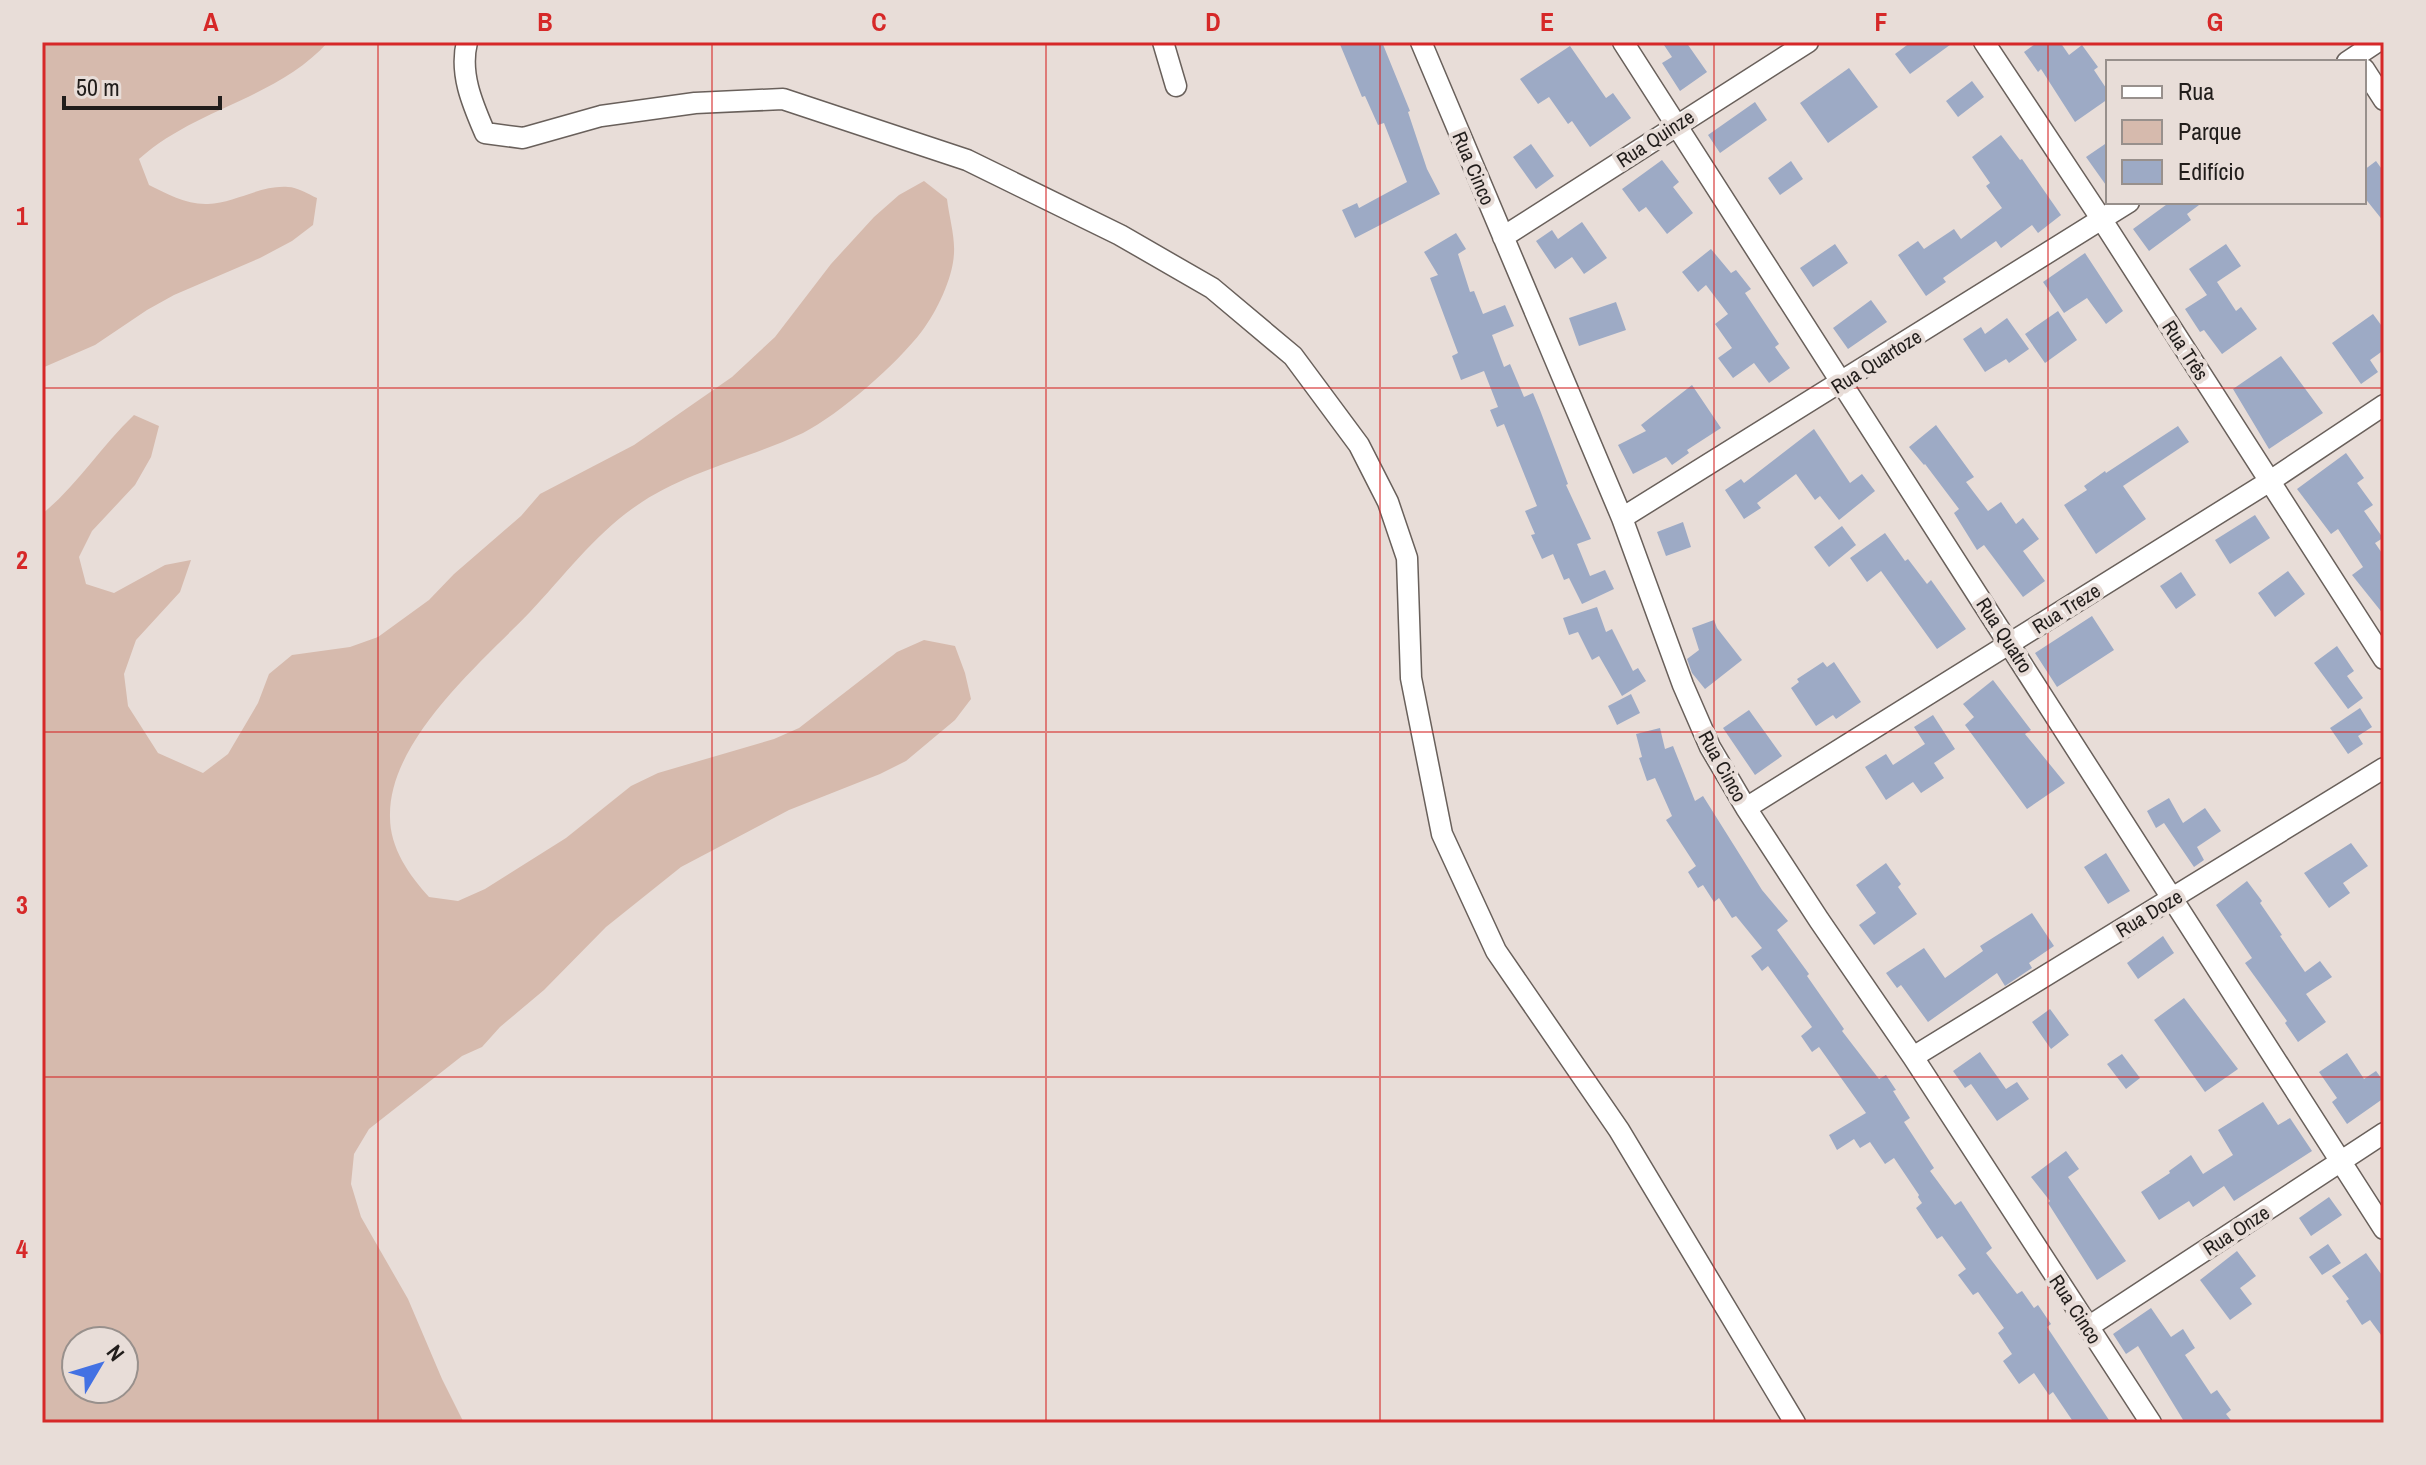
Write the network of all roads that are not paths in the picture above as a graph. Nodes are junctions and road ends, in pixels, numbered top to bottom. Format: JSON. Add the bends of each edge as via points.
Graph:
{"nodes":[{"id":1,"x":467,"y":42,"type":"edge"},
{"id":2,"x":1163,"y":42,"type":"edge"},
{"id":3,"x":1421,"y":42,"type":"edge"},
{"id":4,"x":1623,"y":42,"type":"edge"},
{"id":5,"x":1808,"y":42,"type":"edge"},
{"id":6,"x":1984,"y":42,"type":"edge"},
{"id":7,"x":2377,"y":42,"type":"edge"},
{"id":8,"x":2354,"y":58,"type":"edge"},
{"id":9,"x":2366,"y":75,"type":"edge"},
{"id":10,"x":1176,"y":86,"type":"dead end"},
{"id":11,"x":2384,"y":100,"type":"edge"},
{"id":12,"x":1677,"y":124,"type":"junction"},
{"id":13,"x":2126,"y":204,"type":"edge"},
{"id":14,"x":2102,"y":220,"type":"junction"},
{"id":15,"x":1503,"y":237,"type":"junction"},
{"id":16,"x":1841,"y":382,"type":"junction"},
{"id":17,"x":2384,"y":405,"type":"edge"},
{"id":18,"x":2270,"y":481,"type":"junction"},
{"id":19,"x":1622,"y":518,"type":"junction"},
{"id":20,"x":2010,"y":643,"type":"junction"},
{"id":21,"x":2384,"y":659,"type":"edge"},
{"id":22,"x":2384,"y":768,"type":"edge"},
{"id":23,"x":1746,"y":808,"type":"junction"},
{"id":24,"x":2174,"y":898,"type":"junction"},
{"id":25,"x":1913,"y":1057,"type":"junction"},
{"id":26,"x":2384,"y":1133,"type":"edge"},
{"id":27,"x":2339,"y":1161,"type":"junction"},
{"id":28,"x":2384,"y":1229,"type":"edge"},
{"id":29,"x":2088,"y":1327,"type":"junction"},
{"id":30,"x":1795,"y":1423,"type":"edge"},
{"id":31,"x":2151,"y":1423,"type":"edge"}],
"edges":[{"from":1,"to":30,"type":"street","via":[[469,95],[485,133],[523,138],[601,116],[695,103],[783,99],[967,160],[1120,235],[1212,288],[1293,356],[1359,445],[1388,502],[1407,558],[1411,678],[1442,834],[1496,951],[1619,1130]]},
{"from":2,"to":10,"type":"street"},
{"from":3,"to":15,"type":"street","name":"Rua Cinco"},
{"from":4,"to":12,"type":"street","name":"Rua Quatro"},
{"from":5,"to":12,"type":"street","name":"Rua Quinze"},
{"from":6,"to":14,"type":"street","name":"Rua Três"},
{"from":7,"to":8,"type":"street"},
{"from":9,"to":11,"type":"street"},
{"from":12,"to":15,"type":"street","name":"Rua Quinze"},
{"from":12,"to":16,"type":"street","name":"Rua Quatro"},
{"from":13,"to":14,"type":"street","name":"Rua Quartoze"},
{"from":14,"to":16,"type":"street","name":"Rua Quartoze"},
{"from":14,"to":18,"type":"street","name":"Rua Três"},
{"from":15,"to":19,"type":"street","name":"Rua Cinco"},
{"from":16,"to":19,"type":"street","name":"Rua Quartoze"},
{"from":16,"to":20,"type":"street","name":"Rua Quatro"},
{"from":17,"to":18,"type":"street","name":"Rua Treze"},
{"from":18,"to":20,"type":"street","name":"Rua Treze"},
{"from":18,"to":21,"type":"street","name":"Rua Três"},
{"from":19,"to":23,"type":"street","name":"Rua Cinco","via":[[1694,713]]},
{"from":20,"to":23,"type":"street","name":"Rua Treze"},
{"from":20,"to":24,"type":"street","name":"Rua Quatro"},
{"from":22,"to":24,"type":"street","name":"Rua Doze"},
{"from":23,"to":25,"type":"street","name":"Rua Cinco"},
{"from":24,"to":25,"type":"street","name":"Rua Doze"},
{"from":24,"to":27,"type":"street","name":"Rua Quatro"},
{"from":25,"to":29,"type":"street","name":"Rua Cinco"},
{"from":26,"to":27,"type":"street","name":"Rua Onze"},
{"from":27,"to":28,"type":"street","name":"Rua Quatro"},
{"from":27,"to":29,"type":"street","name":"Rua Onze"},
{"from":29,"to":31,"type":"street","name":"Rua Cinco"}]}
